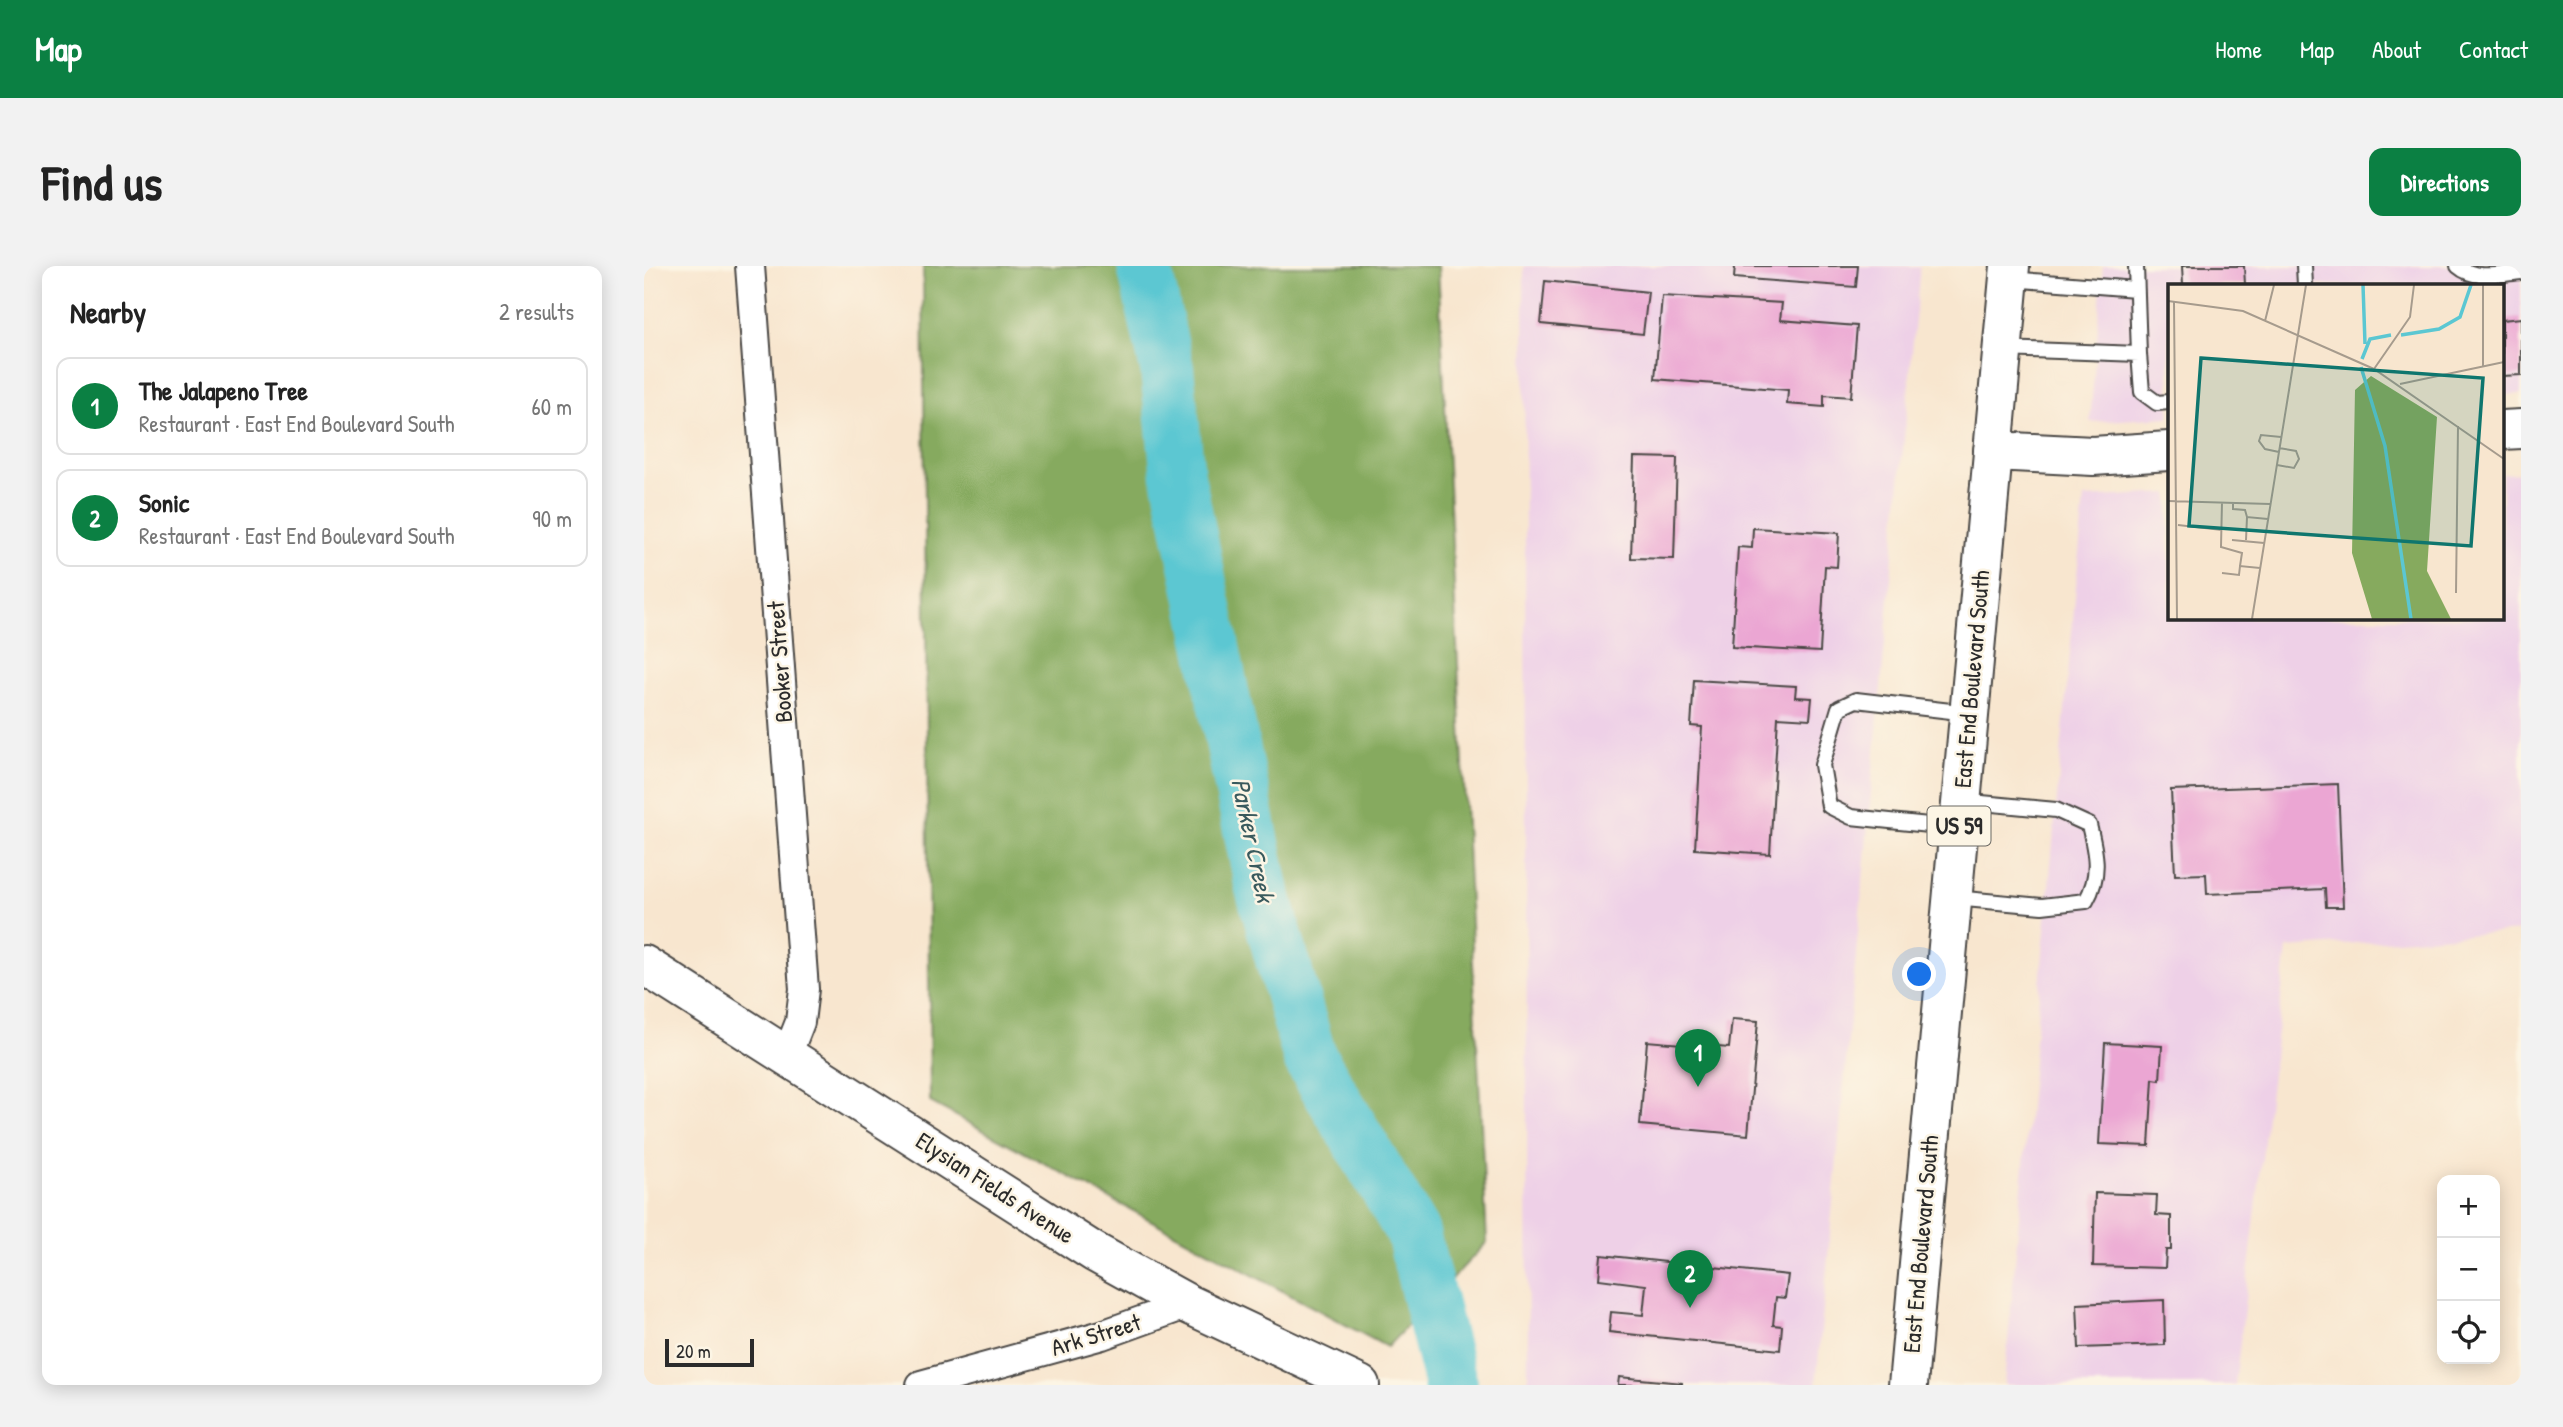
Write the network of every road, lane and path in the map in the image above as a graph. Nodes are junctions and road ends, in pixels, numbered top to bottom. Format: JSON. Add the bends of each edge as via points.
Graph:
{"nodes":[{"id":1,"x":750,"y":266,"type":"edge"},
{"id":2,"x":2136,"y":266,"type":"edge"},
{"id":3,"x":2304,"y":266,"type":"edge"},
{"id":4,"x":2458,"y":266,"type":"edge"},
{"id":5,"x":2521,"y":272,"type":"edge"},
{"id":6,"x":2010,"y":273,"type":"edge"},
{"id":7,"x":2305,"y":284,"type":"edge"},
{"id":8,"x":2136,"y":289,"type":"junction"},
{"id":9,"x":2003,"y":349,"type":"junction"},
{"id":10,"x":2139,"y":354,"type":"junction"},
{"id":11,"x":2168,"y":402,"type":"edge"},
{"id":12,"x":1993,"y":451,"type":"junction"},
{"id":13,"x":2168,"y":451,"type":"edge"},
{"id":14,"x":1969,"y":713,"type":"junction"},
{"id":15,"x":1960,"y":814,"type":"junction"},
{"id":16,"x":1952,"y":898,"type":"junction"},
{"id":17,"x":644,"y":965,"type":"edge"},
{"id":18,"x":787,"y":1055,"type":"junction"},
{"id":19,"x":1188,"y":1304,"type":"junction"},
{"id":20,"x":921,"y":1385,"type":"edge"},
{"id":21,"x":1360,"y":1385,"type":"edge"},
{"id":22,"x":1908,"y":1385,"type":"edge"}],
"edges":[{"from":1,"to":18,"type":"street","name":"Booker Street","via":[[804,989],[800,1022]]},
{"from":2,"to":8,"type":"lane"},
{"from":3,"to":7,"type":"lane"},
{"from":4,"to":5,"type":"lane","via":[[2480,275]]},
{"from":6,"to":8,"type":"lane"},
{"from":6,"to":9,"type":"main road","name":"East End Boulevard South","number":"US 59"},
{"from":8,"to":10,"type":"lane"},
{"from":9,"to":10,"type":"lane"},
{"from":9,"to":12,"type":"main road","name":"East End Boulevard South","number":"US 59"},
{"from":10,"to":11,"type":"lane","via":[[2143,392],[2157,402]]},
{"from":12,"to":13,"type":"main road","via":[[2093,456]]},
{"from":12,"to":14,"type":"main road","name":"East End Boulevard South","number":"US 59"},
{"from":14,"to":15,"type":"main road","name":"East End Boulevard South","number":"US 59"},
{"from":14,"to":15,"type":"lane","via":[[1856,700],[1839,708],[1822,765],[1829,806],[1851,817]]},
{"from":15,"to":16,"type":"main road","name":"East End Boulevard South","number":"US 59"},
{"from":15,"to":16,"type":"lane","via":[[2056,810],[2089,825],[2098,860],[2094,887],[2086,901],[2042,906]]},
{"from":16,"to":22,"type":"main road","name":"East End Boulevard South","number":"US 59"},
{"from":17,"to":18,"type":"main road","name":"Elysian Fields Avenue"},
{"from":18,"to":19,"type":"main road","name":"Elysian Fields Avenue","via":[[1094,1252]]},
{"from":19,"to":20,"type":"street","name":"Ark Street","via":[[1102,1335]]},
{"from":19,"to":21,"type":"main road","name":"Elysian Fields Avenue"}]}
